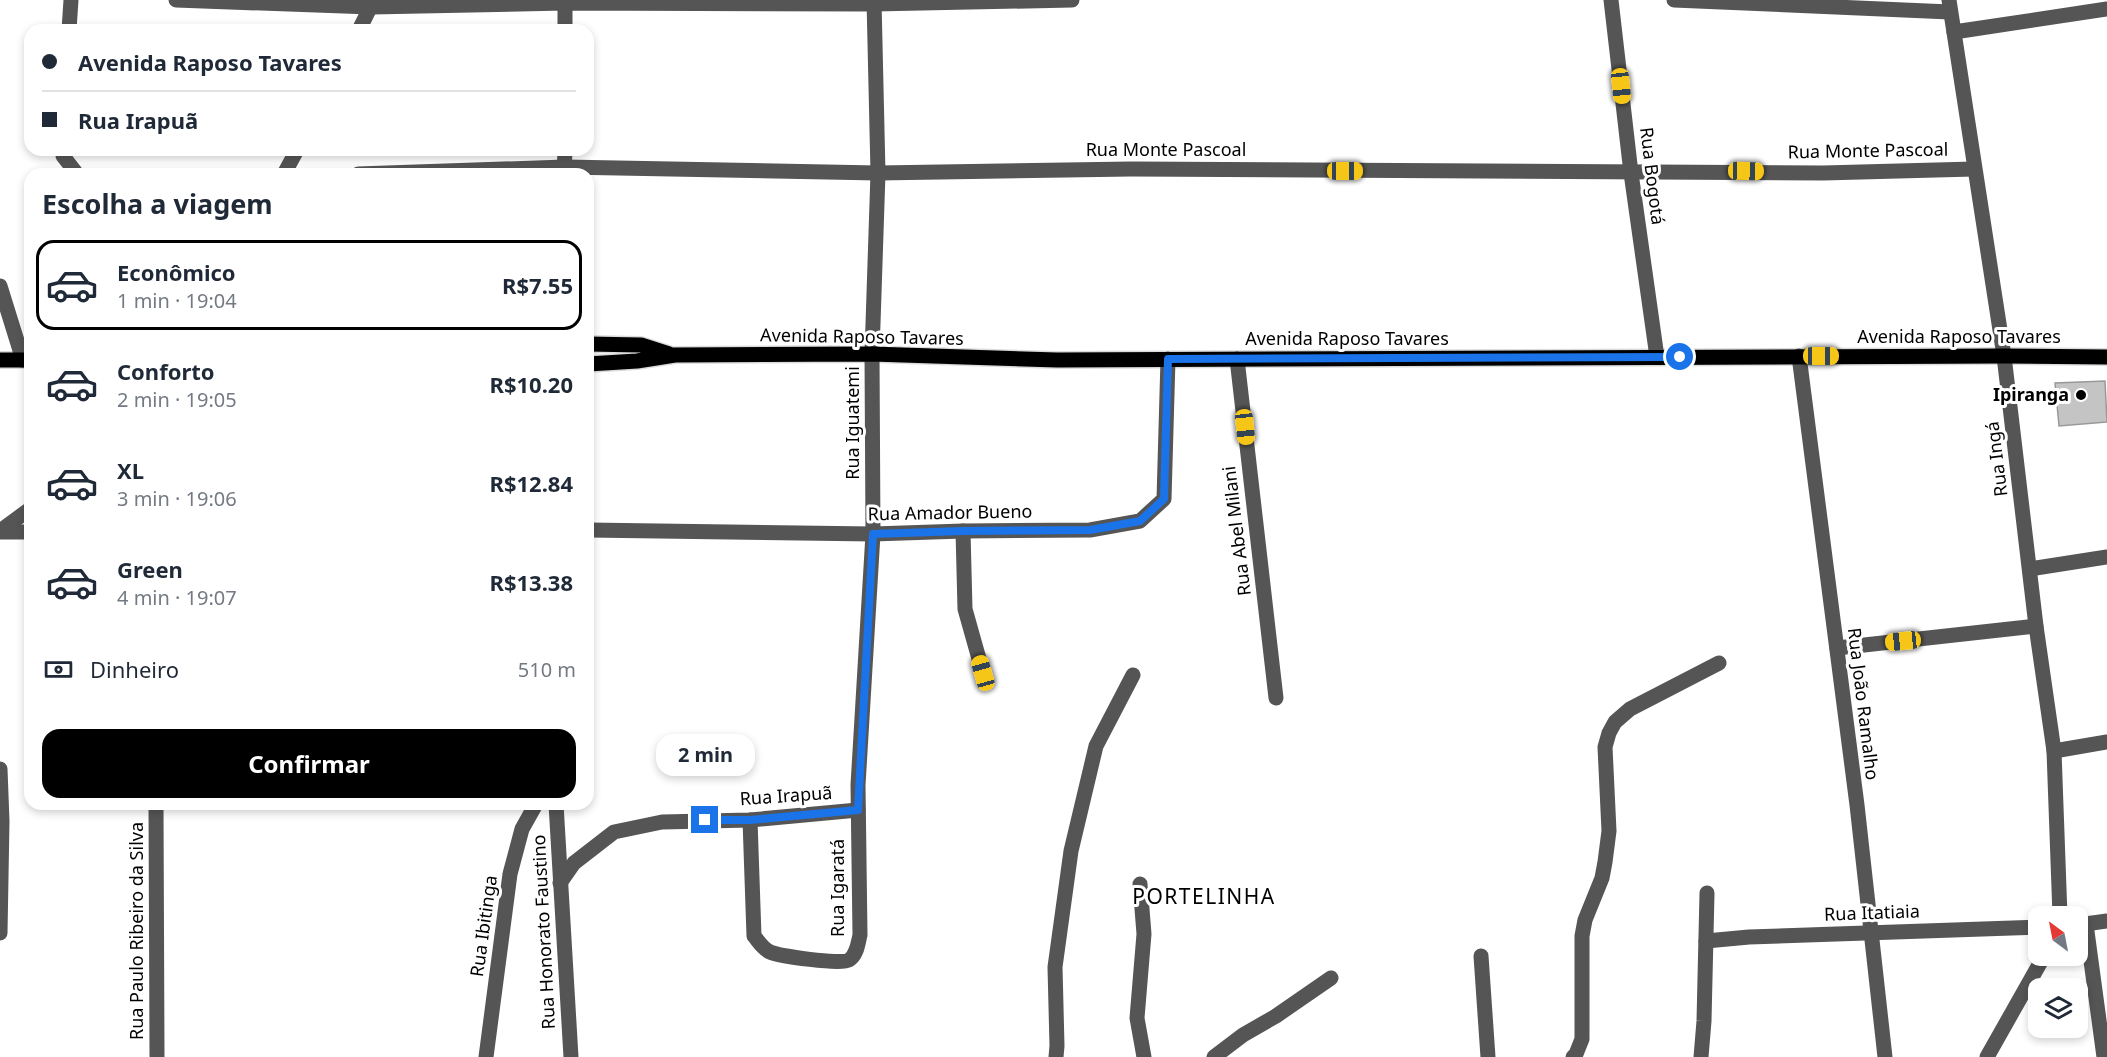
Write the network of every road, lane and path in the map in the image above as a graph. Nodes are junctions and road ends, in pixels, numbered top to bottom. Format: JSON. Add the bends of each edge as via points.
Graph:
{"nodes":[{"id":1,"x":71,"y":0,"type":"edge"},
{"id":2,"x":176,"y":0,"type":"edge"},
{"id":3,"x":1072,"y":0,"type":"edge"},
{"id":4,"x":1611,"y":0,"type":"edge"},
{"id":5,"x":1674,"y":0,"type":"edge"},
{"id":6,"x":372,"y":2,"type":"edge"},
{"id":7,"x":565,"y":2,"type":"edge"},
{"id":8,"x":874,"y":2,"type":"edge"},
{"id":9,"x":1950,"y":6,"type":"edge"},
{"id":10,"x":2107,"y":9,"type":"edge"},
{"id":11,"x":69,"y":24,"type":"edge"},
{"id":12,"x":362,"y":24,"type":"edge"},
{"id":13,"x":565,"y":24,"type":"edge"},
{"id":14,"x":1954,"y":32,"type":"junction"},
{"id":15,"x":1974,"y":169,"type":"junction"},
{"id":16,"x":594,"y":170,"type":"edge"},
{"id":17,"x":878,"y":173,"type":"junction"},
{"id":18,"x":1630,"y":173,"type":"junction"},
{"id":19,"x":0,"y":286,"type":"edge"},
{"id":20,"x":594,"y":344,"type":"edge"},
{"id":21,"x":24,"y":354,"type":"edge"},
{"id":22,"x":872,"y":354,"type":"junction"},
{"id":23,"x":675,"y":355,"type":"junction"},
{"id":24,"x":1798,"y":356,"type":"junction"},
{"id":25,"x":2004,"y":356,"type":"junction"},
{"id":26,"x":1657,"y":357,"type":"junction"},
{"id":27,"x":2107,"y":357,"type":"edge"},
{"id":28,"x":1168,"y":359,"type":"junction"},
{"id":29,"x":1237,"y":359,"type":"junction"},
{"id":30,"x":0,"y":360,"type":"edge"},
{"id":31,"x":24,"y":360,"type":"edge"},
{"id":32,"x":594,"y":364,"type":"edge"},
{"id":33,"x":24,"y":514,"type":"edge"},
{"id":34,"x":594,"y":530,"type":"edge"},
{"id":35,"x":963,"y":531,"type":"junction"},
{"id":36,"x":0,"y":532,"type":"edge"},
{"id":37,"x":24,"y":532,"type":"edge"},
{"id":38,"x":873,"y":534,"type":"junction"},
{"id":39,"x":2107,"y":557,"type":"edge"},
{"id":40,"x":2030,"y":569,"type":"junction"},
{"id":41,"x":2036,"y":626,"type":"junction"},
{"id":42,"x":1837,"y":648,"type":"junction"},
{"id":43,"x":1719,"y":663,"type":"dead end"},
{"id":44,"x":983,"y":673,"type":"dead end"},
{"id":45,"x":1133,"y":675,"type":"dead end"},
{"id":46,"x":1276,"y":698,"type":"dead end"},
{"id":47,"x":2107,"y":742,"type":"edge"},
{"id":48,"x":2054,"y":751,"type":"junction"},
{"id":49,"x":0,"y":769,"type":"edge"},
{"id":50,"x":156,"y":810,"type":"edge"},
{"id":51,"x":533,"y":810,"type":"edge"},
{"id":52,"x":556,"y":810,"type":"edge"},
{"id":53,"x":858,"y":810,"type":"junction"},
{"id":54,"x":750,"y":820,"type":"junction"},
{"id":55,"x":560,"y":883,"type":"junction"},
{"id":56,"x":1140,"y":884,"type":"dead end"},
{"id":57,"x":1707,"y":893,"type":"dead end"},
{"id":58,"x":2060,"y":906,"type":"edge"},
{"id":59,"x":2107,"y":921,"type":"edge"},
{"id":60,"x":2088,"y":923,"type":"edge"},
{"id":61,"x":2028,"y":927,"type":"edge"},
{"id":62,"x":0,"y":933,"type":"edge"},
{"id":63,"x":1870,"y":933,"type":"junction"},
{"id":64,"x":1706,"y":941,"type":"junction"},
{"id":65,"x":1481,"y":956,"type":"dead end"},
{"id":66,"x":2088,"y":960,"type":"edge"},
{"id":67,"x":2038,"y":966,"type":"edge"},
{"id":68,"x":1331,"y":978,"type":"dead end"},
{"id":69,"x":157,"y":1057,"type":"edge"},
{"id":70,"x":486,"y":1057,"type":"edge"},
{"id":71,"x":571,"y":1057,"type":"edge"},
{"id":72,"x":1056,"y":1057,"type":"edge"},
{"id":73,"x":1144,"y":1057,"type":"edge"},
{"id":74,"x":1214,"y":1057,"type":"edge"},
{"id":75,"x":1488,"y":1057,"type":"edge"},
{"id":76,"x":1573,"y":1057,"type":"edge"},
{"id":77,"x":1701,"y":1057,"type":"edge"},
{"id":78,"x":1885,"y":1057,"type":"edge"},
{"id":79,"x":1987,"y":1057,"type":"edge"},
{"id":80,"x":2104,"y":1057,"type":"edge"}],
"edges":[{"from":1,"to":11,"type":"street"},
{"from":2,"to":6,"type":"street"},
{"from":3,"to":8,"type":"street"},
{"from":4,"to":18,"type":"street","name":"Rua Bogotá"},
{"from":5,"to":9,"type":"street"},
{"from":6,"to":7,"type":"street"},
{"from":6,"to":12,"type":"street"},
{"from":7,"to":8,"type":"street"},
{"from":7,"to":13,"type":"street"},
{"from":8,"to":17,"type":"street","name":"Rua Iguatemi"},
{"from":9,"to":14,"type":"street","name":"Rua Ingá"},
{"from":10,"to":14,"type":"street"},
{"from":14,"to":15,"type":"street","name":"Rua Ingá"},
{"from":15,"to":18,"type":"street","name":"Rua Monte Pascoal"},
{"from":15,"to":25,"type":"street","name":"Rua Ingá"},
{"from":16,"to":17,"type":"street","name":"Rua Monte Pascoal"},
{"from":17,"to":18,"type":"street","name":"Rua Monte Pascoal","via":[[1131,169]]},
{"from":17,"to":22,"type":"street","name":"Rua Iguatemi"},
{"from":18,"to":26,"type":"street","name":"Rua Bogotá"},
{"from":19,"to":21,"type":"street"},
{"from":20,"to":23,"type":"main road","via":[[641,345]]},
{"from":22,"to":23,"type":"main road","name":"Avenida Raposo Tavares"},
{"from":22,"to":28,"type":"main road","name":"Avenida Raposo Tavares"},
{"from":22,"to":38,"type":"street","name":"Rua Iguatemi"},
{"from":23,"to":32,"type":"main road","name":"Avenida Raposo Tavares"},
{"from":24,"to":25,"type":"main road","name":"Avenida Raposo Tavares"},
{"from":24,"to":26,"type":"main road","name":"Avenida Raposo Tavares"},
{"from":24,"to":42,"type":"street","name":"Rua João Ramalho"},
{"from":25,"to":27,"type":"main road","name":"Avenida Raposo Tavares"},
{"from":25,"to":40,"type":"street","name":"Rua Ingá"},
{"from":26,"to":29,"type":"main road","name":"Avenida Raposo Tavares"},
{"from":28,"to":29,"type":"main road","name":"Avenida Raposo Tavares"},
{"from":28,"to":35,"type":"street","name":"Rua Amador Bueno","via":[[1164,499],[1140,521],[1090,530]]},
{"from":29,"to":46,"type":"street","name":"Rua Abel Milani"},
{"from":30,"to":31,"type":"main road"},
{"from":33,"to":36,"type":"street"},
{"from":34,"to":38,"type":"street","name":"Rua Amador Bueno"},
{"from":35,"to":38,"type":"street","name":"Rua Amador Bueno"},
{"from":35,"to":44,"type":"street","via":[[965,609]]},
{"from":36,"to":37,"type":"street"},
{"from":38,"to":53,"type":"street","name":"Rua Iguatemi"},
{"from":39,"to":40,"type":"street"},
{"from":40,"to":41,"type":"street","name":"Rua Ingá"},
{"from":41,"to":42,"type":"street"},
{"from":41,"to":48,"type":"street","name":"Rua Ingá"},
{"from":42,"to":63,"type":"street","name":"Rua João Ramalho"},
{"from":43,"to":76,"type":"street","via":[[1630,709],[1609,733],[1605,747],[1609,831],[1602,878],[1582,936],[1581,1039]]},
{"from":45,"to":72,"type":"street","via":[[1096,746],[1071,851],[1055,967]]},
{"from":47,"to":48,"type":"street"},
{"from":48,"to":58,"type":"street","name":"Rua Ingá"},
{"from":49,"to":62,"type":"street"},
{"from":50,"to":69,"type":"street","name":"Rua Paulo Ribeiro da Silva"},
{"from":51,"to":70,"type":"street","name":"Rua Ibitinga","via":[[522,830],[510,874]]},
{"from":52,"to":55,"type":"street","name":"Rua Honorato Faustino"},
{"from":53,"to":54,"type":"street","name":"Rua Irapuã"},
{"from":53,"to":54,"type":"street","name":"Rua Igaratá","via":[[861,935],[856,953],[838,963],[771,953],[754,936]]},
{"from":54,"to":55,"type":"street","name":"Rua Irapuã","via":[[662,822],[614,832],[574,863]]},
{"from":55,"to":71,"type":"street","name":"Rua Honorato Faustino"},
{"from":56,"to":73,"type":"street","via":[[1144,934],[1137,1018]]},
{"from":57,"to":64,"type":"street"},
{"from":59,"to":60,"type":"street"},
{"from":61,"to":63,"type":"street","name":"Rua Itatiaia"},
{"from":63,"to":64,"type":"street","name":"Rua Itatiaia"},
{"from":63,"to":78,"type":"street","name":"Rua João Ramalho"},
{"from":64,"to":77,"type":"street"},
{"from":65,"to":75,"type":"street"},
{"from":66,"to":80,"type":"street"},
{"from":67,"to":79,"type":"street"},
{"from":68,"to":74,"type":"street"}]}
